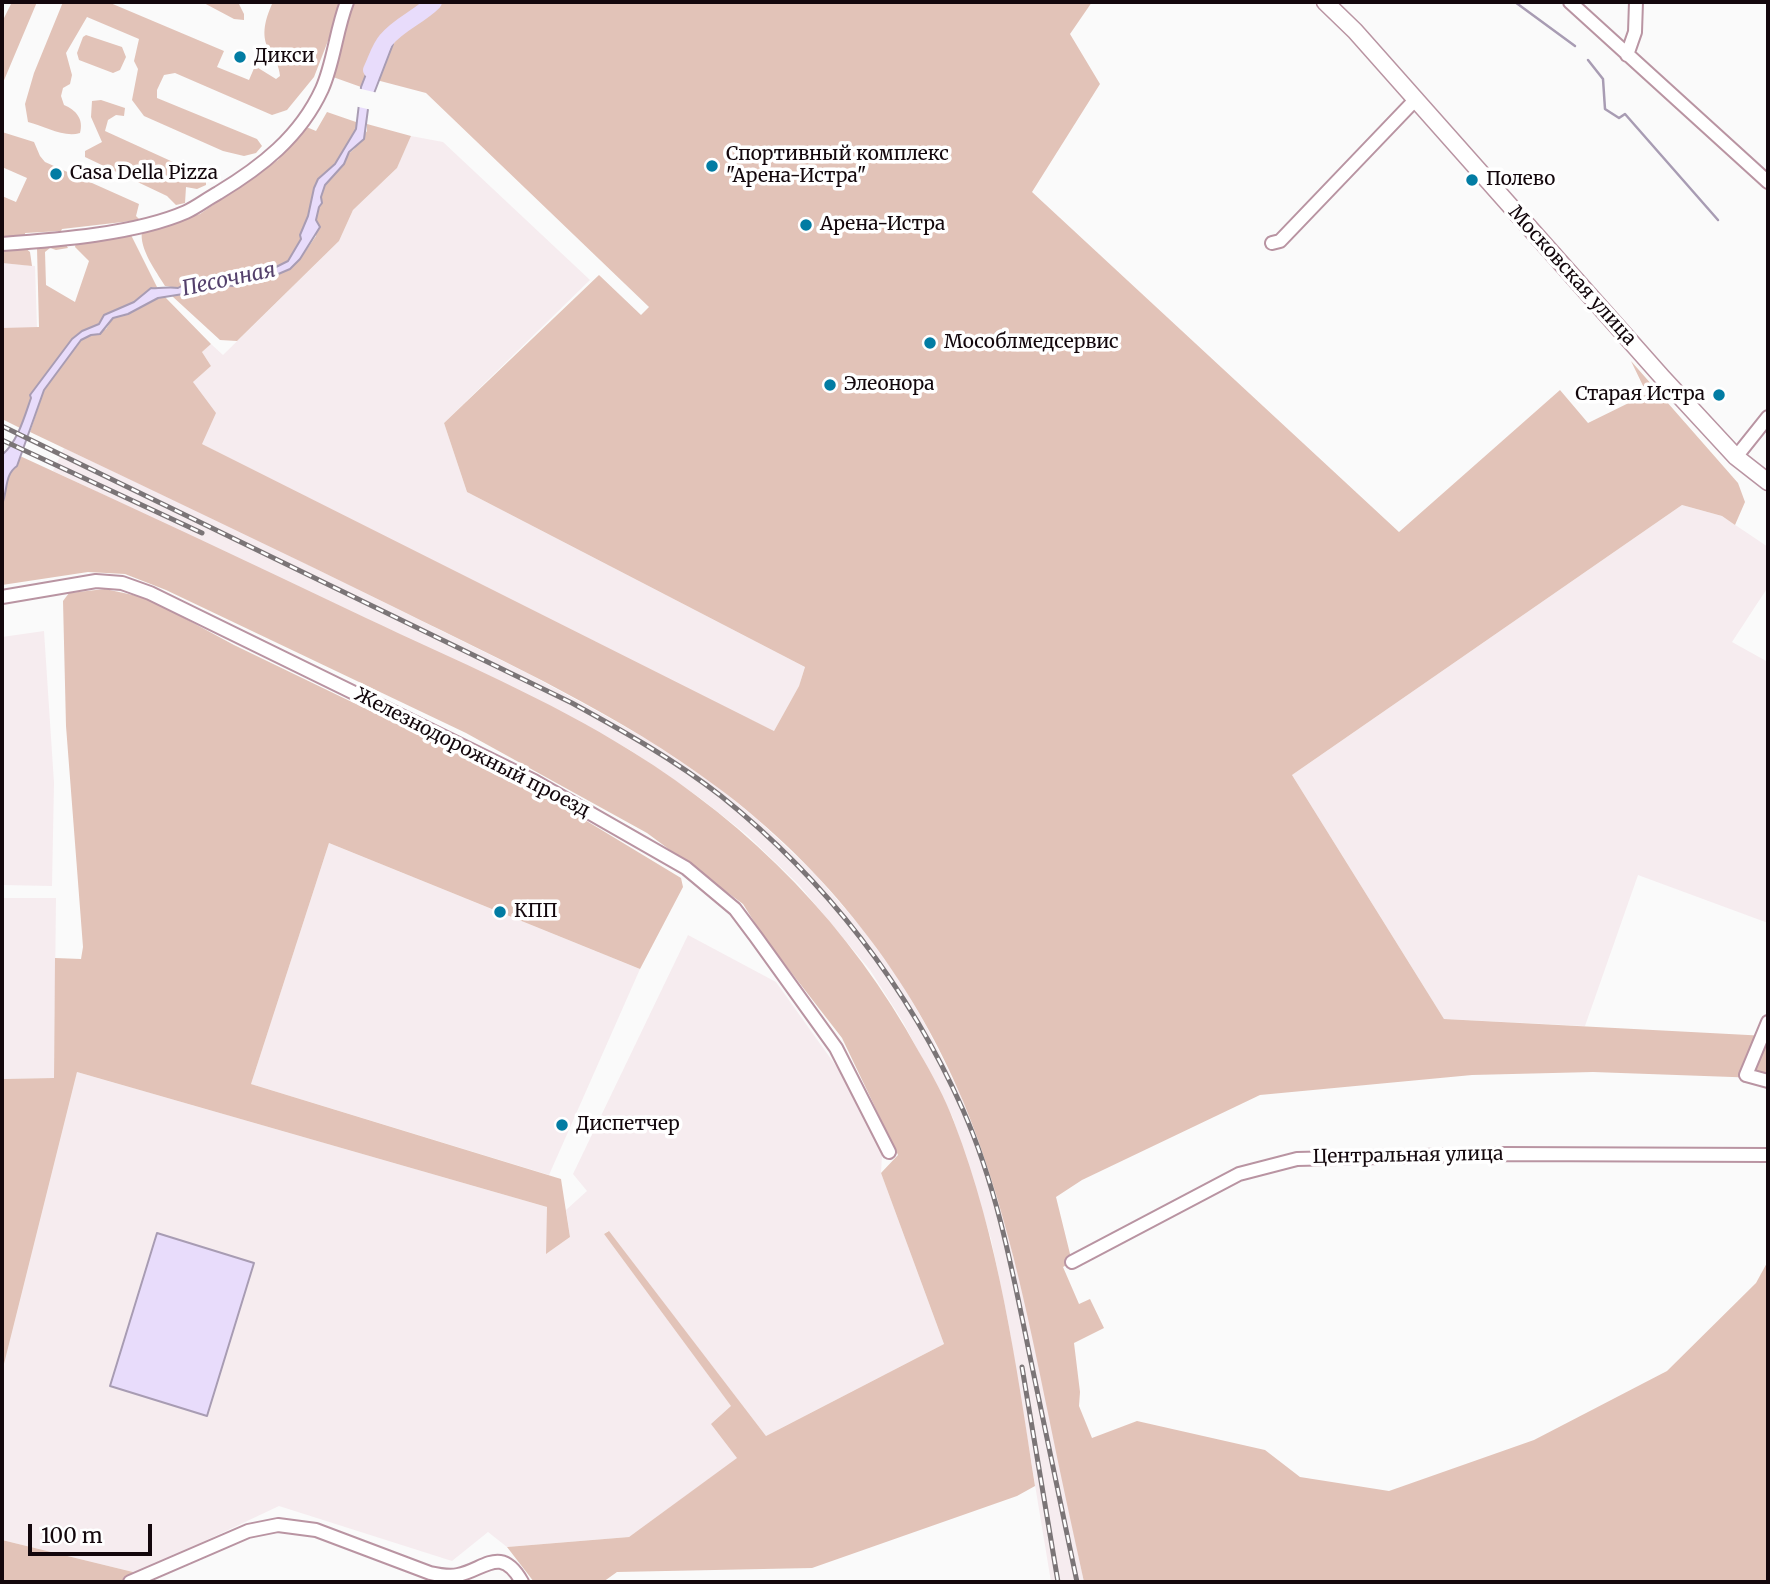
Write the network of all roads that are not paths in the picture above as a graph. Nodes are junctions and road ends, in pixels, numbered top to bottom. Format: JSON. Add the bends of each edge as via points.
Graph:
{"nodes":[{"id":1,"x":347,"y":2,"type":"edge"},
{"id":2,"x":1325,"y":2,"type":"edge"},
{"id":3,"x":1570,"y":2,"type":"edge"},
{"id":4,"x":1636,"y":2,"type":"edge"},
{"id":5,"x":1627,"y":55,"type":"junction"},
{"id":6,"x":1415,"y":100,"type":"junction"},
{"id":7,"x":1768,"y":182,"type":"edge"},
{"id":8,"x":1272,"y":243,"type":"dead end"},
{"id":9,"x":2,"y":244,"type":"edge"},
{"id":10,"x":1768,"y":417,"type":"edge"},
{"id":11,"x":1736,"y":457,"type":"junction"},
{"id":12,"x":1768,"y":482,"type":"edge"},
{"id":13,"x":2,"y":597,"type":"edge"},
{"id":14,"x":1768,"y":1023,"type":"edge"},
{"id":15,"x":1768,"y":1081,"type":"edge"},
{"id":16,"x":890,"y":1152,"type":"dead end"},
{"id":17,"x":1768,"y":1155,"type":"edge"},
{"id":18,"x":1072,"y":1262,"type":"dead end"},
{"id":19,"x":130,"y":1582,"type":"edge"},
{"id":20,"x":522,"y":1582,"type":"edge"}],
"edges":[{"from":1,"to":9,"type":"street","via":[[322,89],[274,156],[248,175],[185,213],[130,228]]},
{"from":2,"to":6,"type":"main road","name":"Московская улица"},
{"from":3,"to":5,"type":"street"},
{"from":4,"to":5,"type":"street","via":[[1635,32]]},
{"from":5,"to":7,"type":"street"},
{"from":6,"to":8,"type":"street","via":[[1280,241]]},
{"from":6,"to":11,"type":"main road","name":"Московская улица"},
{"from":10,"to":11,"type":"street"},
{"from":11,"to":12,"type":"main road","name":"Московская улица"},
{"from":13,"to":16,"type":"street","name":"Железнодорожный проезд","via":[[96,581],[122,583],[150,593],[534,780],[686,869],[735,909],[764,948],[836,1048]]},
{"from":14,"to":15,"type":"street","via":[[1746,1075]]},
{"from":17,"to":18,"type":"street","name":"Центральная улица","via":[[1297,1159],[1239,1174]]},
{"from":19,"to":20,"type":"street","via":[[248,1531],[278,1525],[316,1530],[429,1573],[461,1575],[487,1562],[500,1563]]}]}
